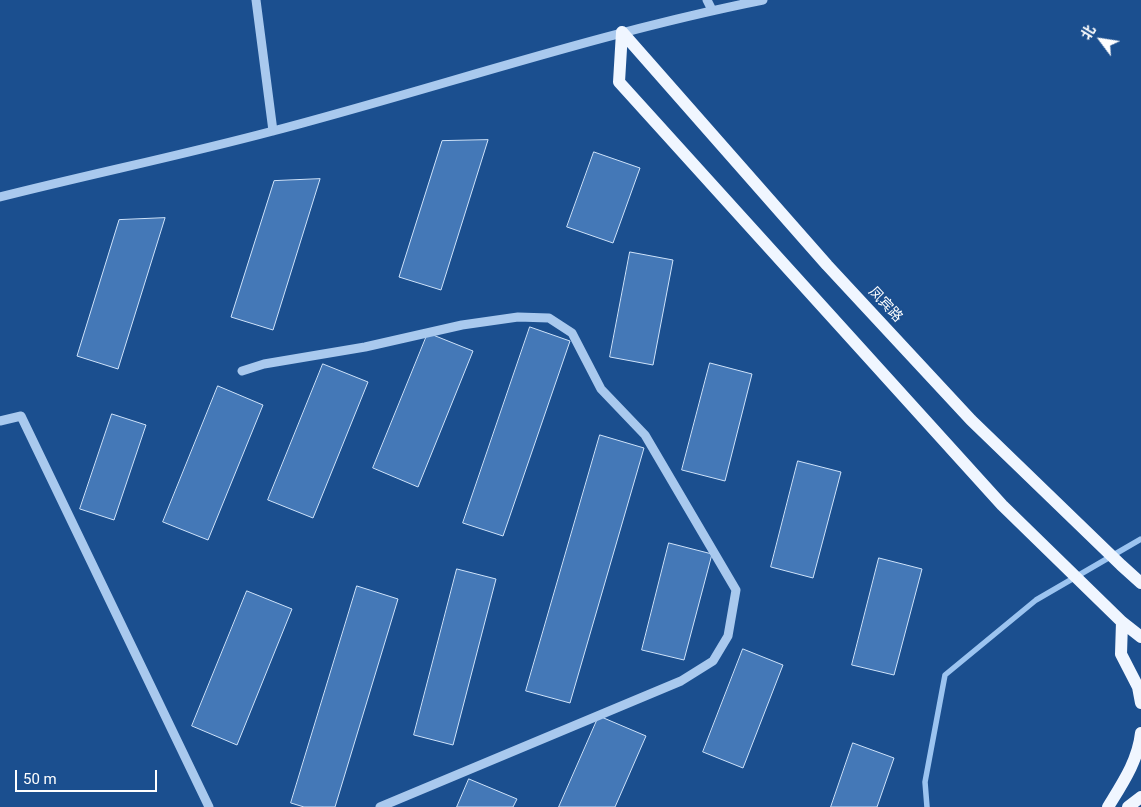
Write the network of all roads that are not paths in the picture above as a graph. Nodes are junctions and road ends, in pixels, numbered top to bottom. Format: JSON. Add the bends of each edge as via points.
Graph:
{"nodes":[{"id":1,"x":256,"y":0,"type":"edge"},
{"id":2,"x":707,"y":0,"type":"edge"},
{"id":3,"x":763,"y":0,"type":"edge"},
{"id":4,"x":712,"y":10,"type":"junction"},
{"id":5,"x":622,"y":32,"type":"junction"},
{"id":6,"x":273,"y":131,"type":"junction"},
{"id":7,"x":0,"y":197,"type":"edge"},
{"id":8,"x":242,"y":371,"type":"dead end"},
{"id":9,"x":0,"y":421,"type":"edge"},
{"id":10,"x":1131,"y":571,"type":"edge"},
{"id":11,"x":1141,"y":583,"type":"edge"},
{"id":12,"x":1122,"y":622,"type":"junction"},
{"id":13,"x":1141,"y":637,"type":"edge"},
{"id":14,"x":1141,"y":703,"type":"edge"},
{"id":15,"x":1141,"y":734,"type":"edge"},
{"id":16,"x":1141,"y":797,"type":"edge"},
{"id":17,"x":209,"y":807,"type":"edge"},
{"id":18,"x":380,"y":807,"type":"edge"},
{"id":19,"x":1108,"y":807,"type":"edge"},
{"id":20,"x":1128,"y":807,"type":"edge"}],
"edges":[{"from":1,"to":6,"type":"street"},
{"from":2,"to":4,"type":"street"},
{"from":3,"to":4,"type":"street"},
{"from":4,"to":5,"type":"street"},
{"from":5,"to":6,"type":"street"},
{"from":5,"to":10,"type":"main road","name":"凤宾路","via":[[827,264],[965,413],[1102,547]]},
{"from":5,"to":12,"type":"main road","via":[[619,82],[1002,505]]},
{"from":6,"to":7,"type":"street"},
{"from":8,"to":18,"type":"street","via":[[462,325],[518,316],[549,318],[572,333],[601,389],[645,435],[736,590],[728,636],[718,653],[713,661],[681,681]]},
{"from":9,"to":17,"type":"street","via":[[21,416]]},
{"from":10,"to":11,"type":"main road","name":"凤宾路"},
{"from":12,"to":13,"type":"main road"},
{"from":12,"to":14,"type":"main road","via":[[1121,654],[1138,687]]},
{"from":15,"to":19,"type":"main road","via":[[1128,775]]},
{"from":16,"to":20,"type":"main road"}]}
